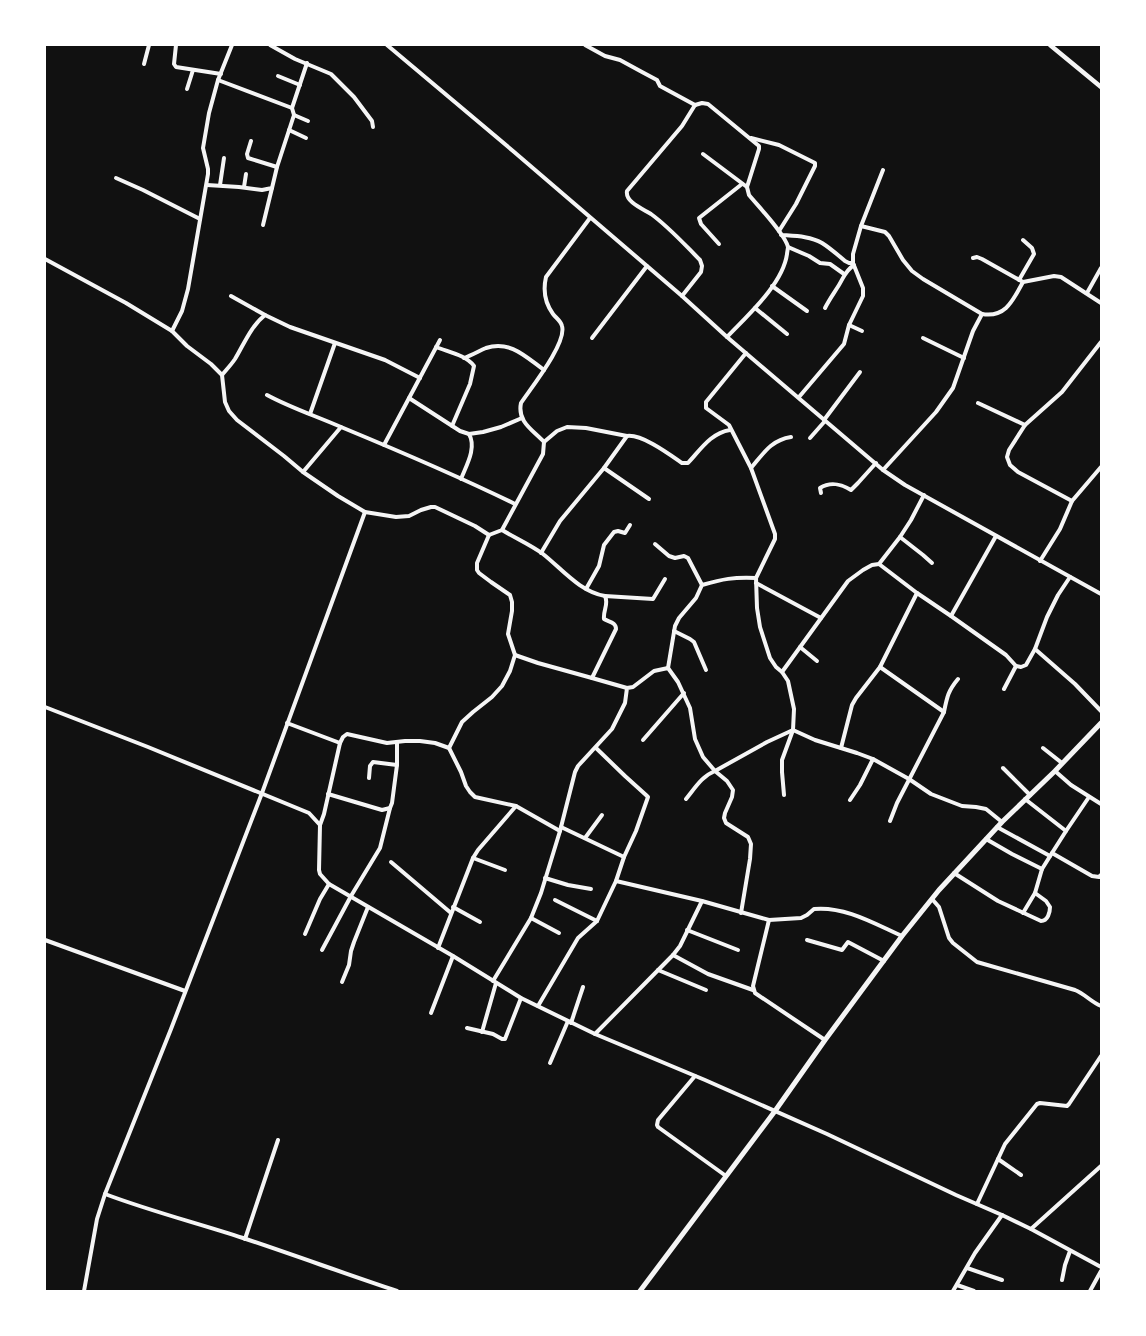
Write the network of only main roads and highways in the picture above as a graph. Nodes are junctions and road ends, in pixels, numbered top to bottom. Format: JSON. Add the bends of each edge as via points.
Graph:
{"nodes":[{"id":1,"x":1101,"y":723,"type":"edge"},
{"id":2,"x":640,"y":1291,"type":"edge"}],
"edges":[{"from":1,"to":2,"type":"main road","via":[[997,827],[932,899]]}]}
